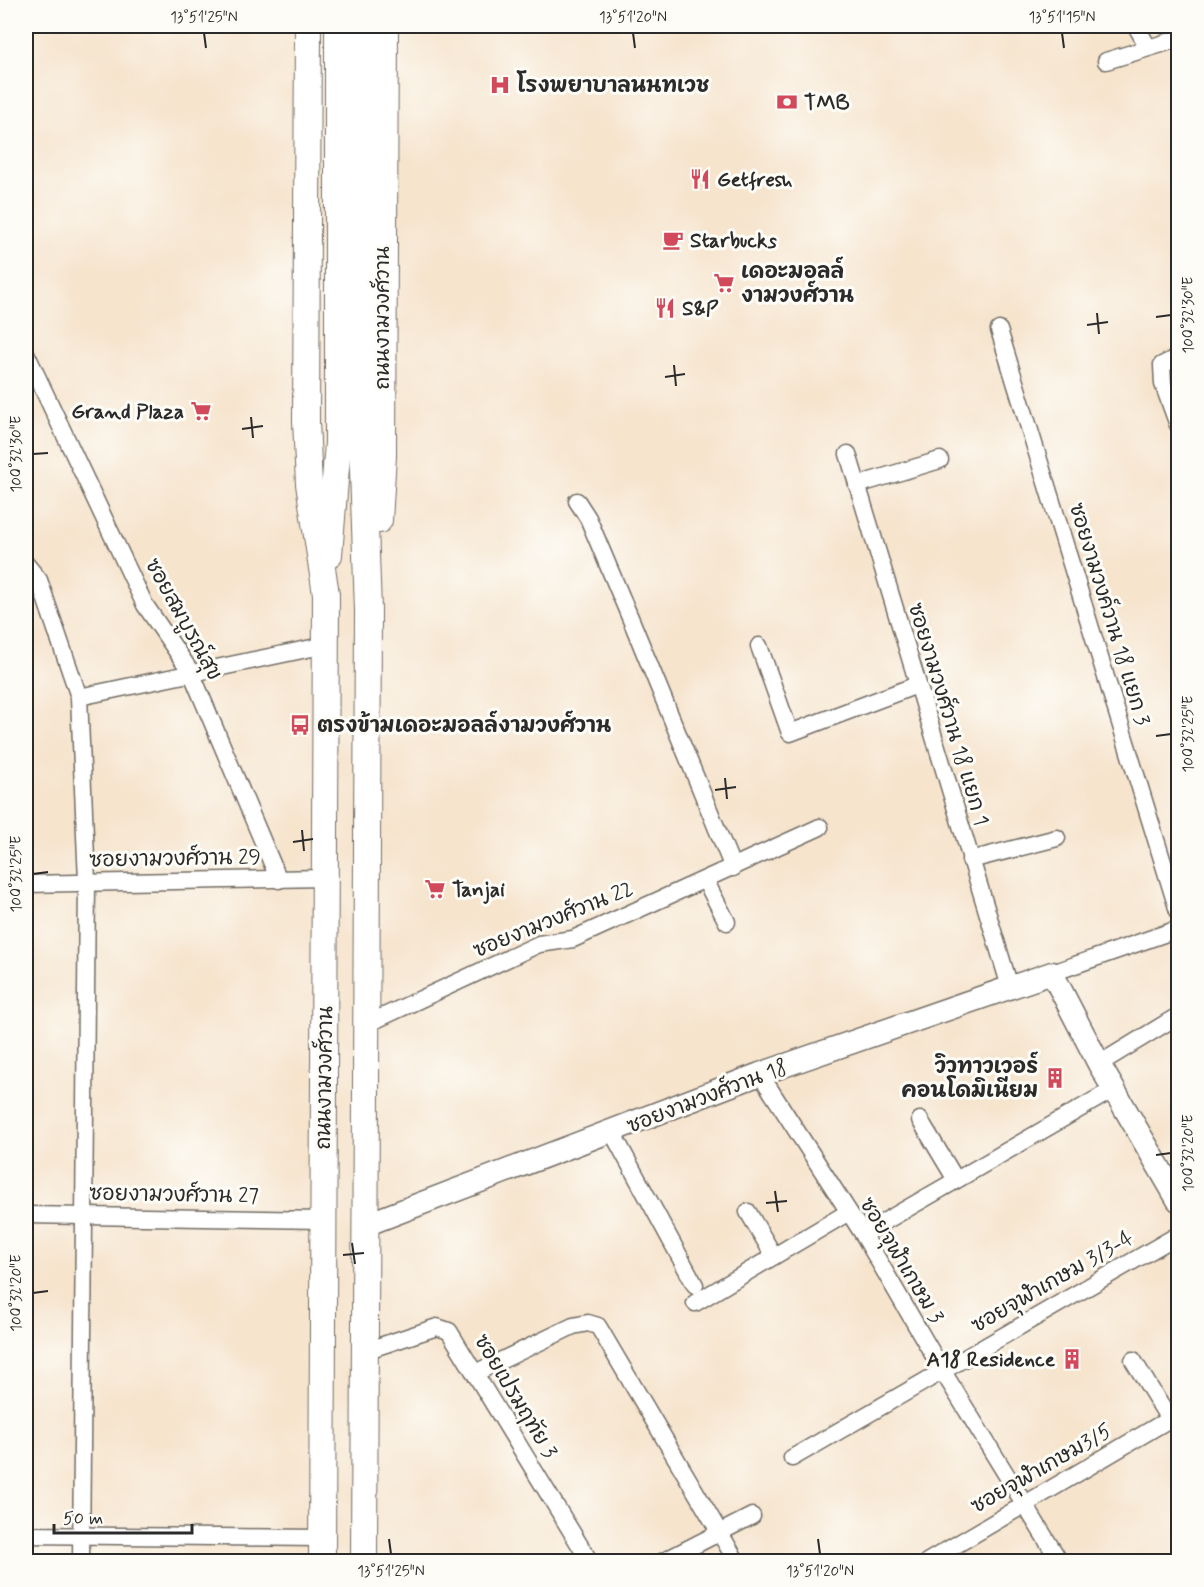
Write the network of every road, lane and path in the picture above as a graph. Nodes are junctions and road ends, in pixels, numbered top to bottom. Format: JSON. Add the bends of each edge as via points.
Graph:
{"nodes":[{"id":1,"x":308,"y":26,"type":"edge"},
{"id":2,"x":338,"y":26,"type":"edge"},
{"id":3,"x":363,"y":26,"type":"edge"},
{"id":4,"x":385,"y":26,"type":"edge"},
{"id":5,"x":1136,"y":26,"type":"edge"},
{"id":6,"x":1179,"y":39,"type":"edge"},
{"id":7,"x":1148,"y":47,"type":"junction"},
{"id":8,"x":1106,"y":61,"type":"dead end"},
{"id":9,"x":999,"y":330,"type":"dead end"},
{"id":10,"x":26,"y":357,"type":"edge"},
{"id":11,"x":1179,"y":357,"type":"edge"},
{"id":12,"x":1179,"y":425,"type":"edge"},
{"id":13,"x":350,"y":443,"type":"junction"},
{"id":14,"x":848,"y":454,"type":"dead end"},
{"id":15,"x":940,"y":460,"type":"dead end"},
{"id":16,"x":857,"y":484,"type":"junction"},
{"id":17,"x":577,"y":501,"type":"dead end"},
{"id":18,"x":26,"y":564,"type":"edge"},
{"id":19,"x":326,"y":594,"type":"junction"},
{"id":20,"x":368,"y":610,"type":"junction"},
{"id":21,"x":326,"y":645,"type":"junction"},
{"id":22,"x":759,"y":646,"type":"dead end"},
{"id":23,"x":191,"y":672,"type":"junction"},
{"id":24,"x":917,"y":685,"type":"junction"},
{"id":25,"x":79,"y":697,"type":"junction"},
{"id":26,"x":820,"y":827,"type":"dead end"},
{"id":27,"x":1058,"y":838,"type":"dead end"},
{"id":28,"x":970,"y":860,"type":"junction"},
{"id":29,"x":733,"y":868,"type":"junction"},
{"id":30,"x":324,"y":878,"type":"junction"},
{"id":31,"x":279,"y":879,"type":"junction"},
{"id":32,"x":705,"y":880,"type":"junction"},
{"id":33,"x":87,"y":881,"type":"junction"},
{"id":34,"x":26,"y":884,"type":"edge"},
{"id":35,"x":1179,"y":911,"type":"edge"},
{"id":36,"x":727,"y":922,"type":"dead end"},
{"id":37,"x":1179,"y":929,"type":"edge"},
{"id":38,"x":1052,"y":973,"type":"junction"},
{"id":39,"x":1010,"y":987,"type":"junction"},
{"id":40,"x":1176,"y":1017,"type":"dead end"},
{"id":41,"x":367,"y":1024,"type":"junction"},
{"id":42,"x":1099,"y":1064,"type":"junction"},
{"id":43,"x":760,"y":1074,"type":"junction"},
{"id":44,"x":1114,"y":1089,"type":"junction"},
{"id":45,"x":920,"y":1120,"type":"dead end"},
{"id":46,"x":612,"y":1132,"type":"junction"},
{"id":47,"x":956,"y":1180,"type":"junction"},
{"id":48,"x":1179,"y":1200,"type":"edge"},
{"id":49,"x":748,"y":1212,"type":"dead end"},
{"id":50,"x":847,"y":1213,"type":"junction"},
{"id":51,"x":26,"y":1215,"type":"edge"},
{"id":52,"x":84,"y":1215,"type":"junction"},
{"id":53,"x":322,"y":1220,"type":"junction"},
{"id":54,"x":365,"y":1225,"type":"junction"},
{"id":55,"x":863,"y":1234,"type":"junction"},
{"id":56,"x":1179,"y":1235,"type":"edge"},
{"id":57,"x":774,"y":1257,"type":"junction"},
{"id":58,"x":695,"y":1285,"type":"dead end"},
{"id":59,"x":695,"y":1303,"type":"dead end"},
{"id":60,"x":365,"y":1351,"type":"junction"},
{"id":61,"x":1133,"y":1360,"type":"dead end"},
{"id":62,"x":942,"y":1370,"type":"junction"},
{"id":63,"x":475,"y":1373,"type":"junction"},
{"id":64,"x":1174,"y":1417,"type":"edge"},
{"id":65,"x":792,"y":1458,"type":"dead end"},
{"id":66,"x":1023,"y":1503,"type":"junction"},
{"id":67,"x":752,"y":1516,"type":"dead end"},
{"id":68,"x":721,"y":1533,"type":"junction"},
{"id":69,"x":26,"y":1535,"type":"edge"},
{"id":70,"x":82,"y":1536,"type":"junction"},
{"id":71,"x":321,"y":1550,"type":"edge"},
{"id":72,"x":81,"y":1562,"type":"edge"},
{"id":73,"x":364,"y":1562,"type":"edge"},
{"id":74,"x":591,"y":1562,"type":"edge"},
{"id":75,"x":662,"y":1562,"type":"edge"},
{"id":76,"x":737,"y":1562,"type":"edge"},
{"id":77,"x":927,"y":1562,"type":"edge"},
{"id":78,"x":1060,"y":1562,"type":"edge"}],
"edges":[{"from":1,"to":19,"type":"main road","name":"ถนนงามวงศ์วาน","via":[[306,421],[309,484]]},
{"from":2,"to":13,"type":"main road","name":"ถนนงามวงศ์วาน"},
{"from":3,"to":13,"type":"main road","name":"ถนนงามวงศ์วาน"},
{"from":4,"to":20,"type":"main road","name":"ถนนงามวงศ์วาน","via":[[382,464]]},
{"from":5,"to":7,"type":"street"},
{"from":6,"to":7,"type":"street"},
{"from":7,"to":8,"type":"street"},
{"from":9,"to":35,"type":"street","name":"ซอยงามวงค์วาน 18 แยก 3"},
{"from":10,"to":23,"type":"street","name":"ซอยสมบูรณ์สุข","via":[[145,604]]},
{"from":11,"to":12,"type":"street","via":[[1162,365],[1163,384]]},
{"from":13,"to":19,"type":"main road","name":"ถนนงามวงศ์วาน"},
{"from":13,"to":20,"type":"main road","name":"ถนนงามวงศ์วาน"},
{"from":14,"to":16,"type":"street","name":"ซอยงามวงศ์วาน 18 แยก 1"},
{"from":15,"to":16,"type":"street"},
{"from":16,"to":24,"type":"street","name":"ซอยงามวงศ์วาน 18 แยก 1"},
{"from":17,"to":29,"type":"street","via":[[588,518]]},
{"from":18,"to":25,"type":"street","via":[[39,580]]},
{"from":19,"to":21,"type":"main road","name":"ถนนงามวงศ์วาน"},
{"from":20,"to":41,"type":"main road","name":"ถนนงามวงศ์วาน"},
{"from":21,"to":23,"type":"street"},
{"from":21,"to":30,"type":"main road","name":"ถนนงามวงศ์วาน"},
{"from":22,"to":24,"type":"street","via":[[790,732]]},
{"from":23,"to":25,"type":"street"},
{"from":23,"to":31,"type":"street","name":"ซอยสมบูรณ์สุข"},
{"from":24,"to":28,"type":"street","name":"ซอยงามวงศ์วาน 18 แยก 1"},
{"from":25,"to":33,"type":"street"},
{"from":26,"to":29,"type":"street","name":"ซอยงามวงศ์วาน 22"},
{"from":27,"to":28,"type":"street"},
{"from":28,"to":39,"type":"street","name":"ซอยงามวงศ์วาน 18 แยก 1"},
{"from":29,"to":32,"type":"street","name":"ซอยงามวงศ์วาน 22"},
{"from":30,"to":31,"type":"street","name":"ซอยงามวงศ์วาน 29"},
{"from":30,"to":53,"type":"main road","name":"ถนนงามวงศ์วาน"},
{"from":31,"to":33,"type":"street","name":"ซอยงามวงศ์วาน 29"},
{"from":32,"to":36,"type":"street"},
{"from":32,"to":41,"type":"street","name":"ซอยงามวงศ์วาน 22","via":[[573,939],[539,945]]},
{"from":33,"to":34,"type":"street","name":"ซอยงามวงศ์วาน 29"},
{"from":33,"to":52,"type":"street"},
{"from":37,"to":38,"type":"street"},
{"from":38,"to":39,"type":"street","name":"ซอยงามวงศ์วาน 18"},
{"from":38,"to":42,"type":"street"},
{"from":39,"to":43,"type":"street","name":"ซอยงามวงศ์วาน 18"},
{"from":40,"to":42,"type":"street"},
{"from":41,"to":54,"type":"main road","name":"ถนนงามวงศ์วาน"},
{"from":42,"to":44,"type":"street"},
{"from":43,"to":46,"type":"street","name":"ซอยงามวงศ์วาน 18"},
{"from":43,"to":50,"type":"street","name":"ซอยจุฬาเกษม 3"},
{"from":44,"to":47,"type":"street"},
{"from":44,"to":48,"type":"street"},
{"from":45,"to":47,"type":"street"},
{"from":46,"to":54,"type":"street","name":"ซอยงามวงศ์วาน 18"},
{"from":46,"to":58,"type":"street"},
{"from":47,"to":55,"type":"street"},
{"from":49,"to":57,"type":"street"},
{"from":50,"to":55,"type":"street","name":"ซอยจุฬาเกษม 3"},
{"from":50,"to":57,"type":"street"},
{"from":51,"to":52,"type":"street","name":"ซอยงามวงศ์วาน 27"},
{"from":52,"to":53,"type":"street","name":"ซอยงามวงศ์วาน 27"},
{"from":52,"to":70,"type":"street"},
{"from":53,"to":71,"type":"main road","name":"ถนนงามวงศ์วาน"},
{"from":54,"to":60,"type":"main road","name":"ถนนงามวงศ์วาน"},
{"from":55,"to":62,"type":"street","name":"ซอยจุฬาเกษม 3"},
{"from":56,"to":62,"type":"street","name":"ซอยจุฬาเกษม 3/3-4"},
{"from":57,"to":59,"type":"street"},
{"from":60,"to":63,"type":"street","name":"ซอยเปรมฤทัย 3","via":[[444,1328]]},
{"from":60,"to":73,"type":"main road","name":"ถนนงามวงศ์วาน"},
{"from":61,"to":64,"type":"street"},
{"from":62,"to":65,"type":"street","name":"ซอยจุฬาเกษม 3/3-4"},
{"from":62,"to":66,"type":"street","name":"ซอยจุฬาเกษม 3"},
{"from":63,"to":68,"type":"street","via":[[573,1326],[598,1326]]},
{"from":63,"to":74,"type":"street","name":"ซอยเปรมฤทัย 3"},
{"from":64,"to":66,"type":"street","name":"ซอยจุฬาเกษม3/5"},
{"from":66,"to":77,"type":"street","name":"ซอยจุฬาเกษม3/5"},
{"from":66,"to":78,"type":"street","name":"ซอยจุฬาเกษม 3"},
{"from":67,"to":68,"type":"street"},
{"from":68,"to":75,"type":"street"},
{"from":68,"to":76,"type":"street"},
{"from":69,"to":70,"type":"street"},
{"from":70,"to":71,"type":"street"},
{"from":70,"to":72,"type":"street"}]}
